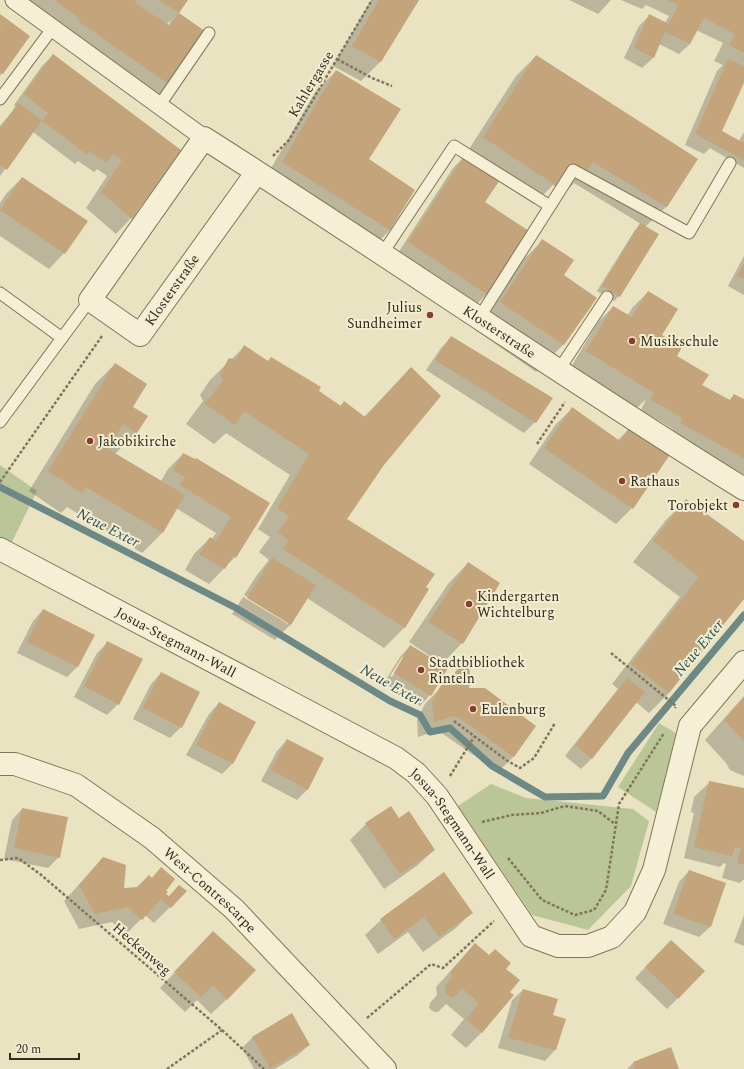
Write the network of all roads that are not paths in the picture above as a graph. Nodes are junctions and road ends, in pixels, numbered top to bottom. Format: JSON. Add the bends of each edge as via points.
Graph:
{"nodes":[{"id":1,"x":14,"y":0,"type":"edge"},
{"id":2,"x":52,"y":29,"type":"junction"},
{"id":3,"x":209,"y":33,"type":"dead end"},
{"id":4,"x":0,"y":99,"type":"edge"},
{"id":5,"x":159,"y":106,"type":"junction"},
{"id":6,"x":204,"y":138,"type":"junction"},
{"id":7,"x":730,"y":163,"type":"dead end"},
{"id":8,"x":257,"y":172,"type":"junction"},
{"id":9,"x":550,"y":206,"type":"junction"},
{"id":10,"x":382,"y":254,"type":"junction"},
{"id":11,"x":0,"y":293,"type":"edge"},
{"id":12,"x":608,"y":297,"type":"dead end"},
{"id":13,"x":90,"y":300,"type":"junction"},
{"id":14,"x":479,"y":318,"type":"junction"},
{"id":15,"x":62,"y":338,"type":"junction"},
{"id":16,"x":558,"y":371,"type":"junction"},
{"id":17,"x":0,"y":422,"type":"edge"},
{"id":18,"x":744,"y":488,"type":"edge"},
{"id":19,"x":0,"y":549,"type":"edge"},
{"id":20,"x":744,"y":662,"type":"edge"},
{"id":21,"x":0,"y":764,"type":"edge"},
{"id":22,"x":385,"y":1069,"type":"edge"}],
"edges":[{"from":1,"to":2,"type":"street","name":"Klosterstraße"},
{"from":2,"to":4,"type":"lane"},
{"from":2,"to":5,"type":"street","name":"Klosterstraße"},
{"from":3,"to":5,"type":"lane"},
{"from":5,"to":6,"type":"street","name":"Klosterstraße"},
{"from":6,"to":8,"type":"street","name":"Klosterstraße"},
{"from":6,"to":13,"type":"street"},
{"from":7,"to":9,"type":"lane","via":[[689,233],[573,170]]},
{"from":8,"to":10,"type":"street","name":"Klosterstraße"},
{"from":8,"to":13,"type":"street","name":"Klosterstraße","via":[[140,335]]},
{"from":9,"to":10,"type":"lane","via":[[454,146]]},
{"from":9,"to":14,"type":"lane"},
{"from":10,"to":14,"type":"street","name":"Klosterstraße"},
{"from":11,"to":15,"type":"lane"},
{"from":12,"to":16,"type":"lane"},
{"from":13,"to":15,"type":"lane"},
{"from":14,"to":16,"type":"street","name":"Klosterstraße"},
{"from":15,"to":17,"type":"lane"},
{"from":16,"to":18,"type":"street","name":"Klosterstraße"},
{"from":19,"to":20,"type":"street","name":"Josua-Stegmann-Wall","via":[[396,758],[416,773],[437,796],[531,936],[558,946],[588,946],[612,937],[635,912],[654,870],[690,726]]},
{"from":21,"to":22,"type":"street","name":"West-Contrescarpe","via":[[15,764],[76,785],[152,838],[234,909]]}]}
